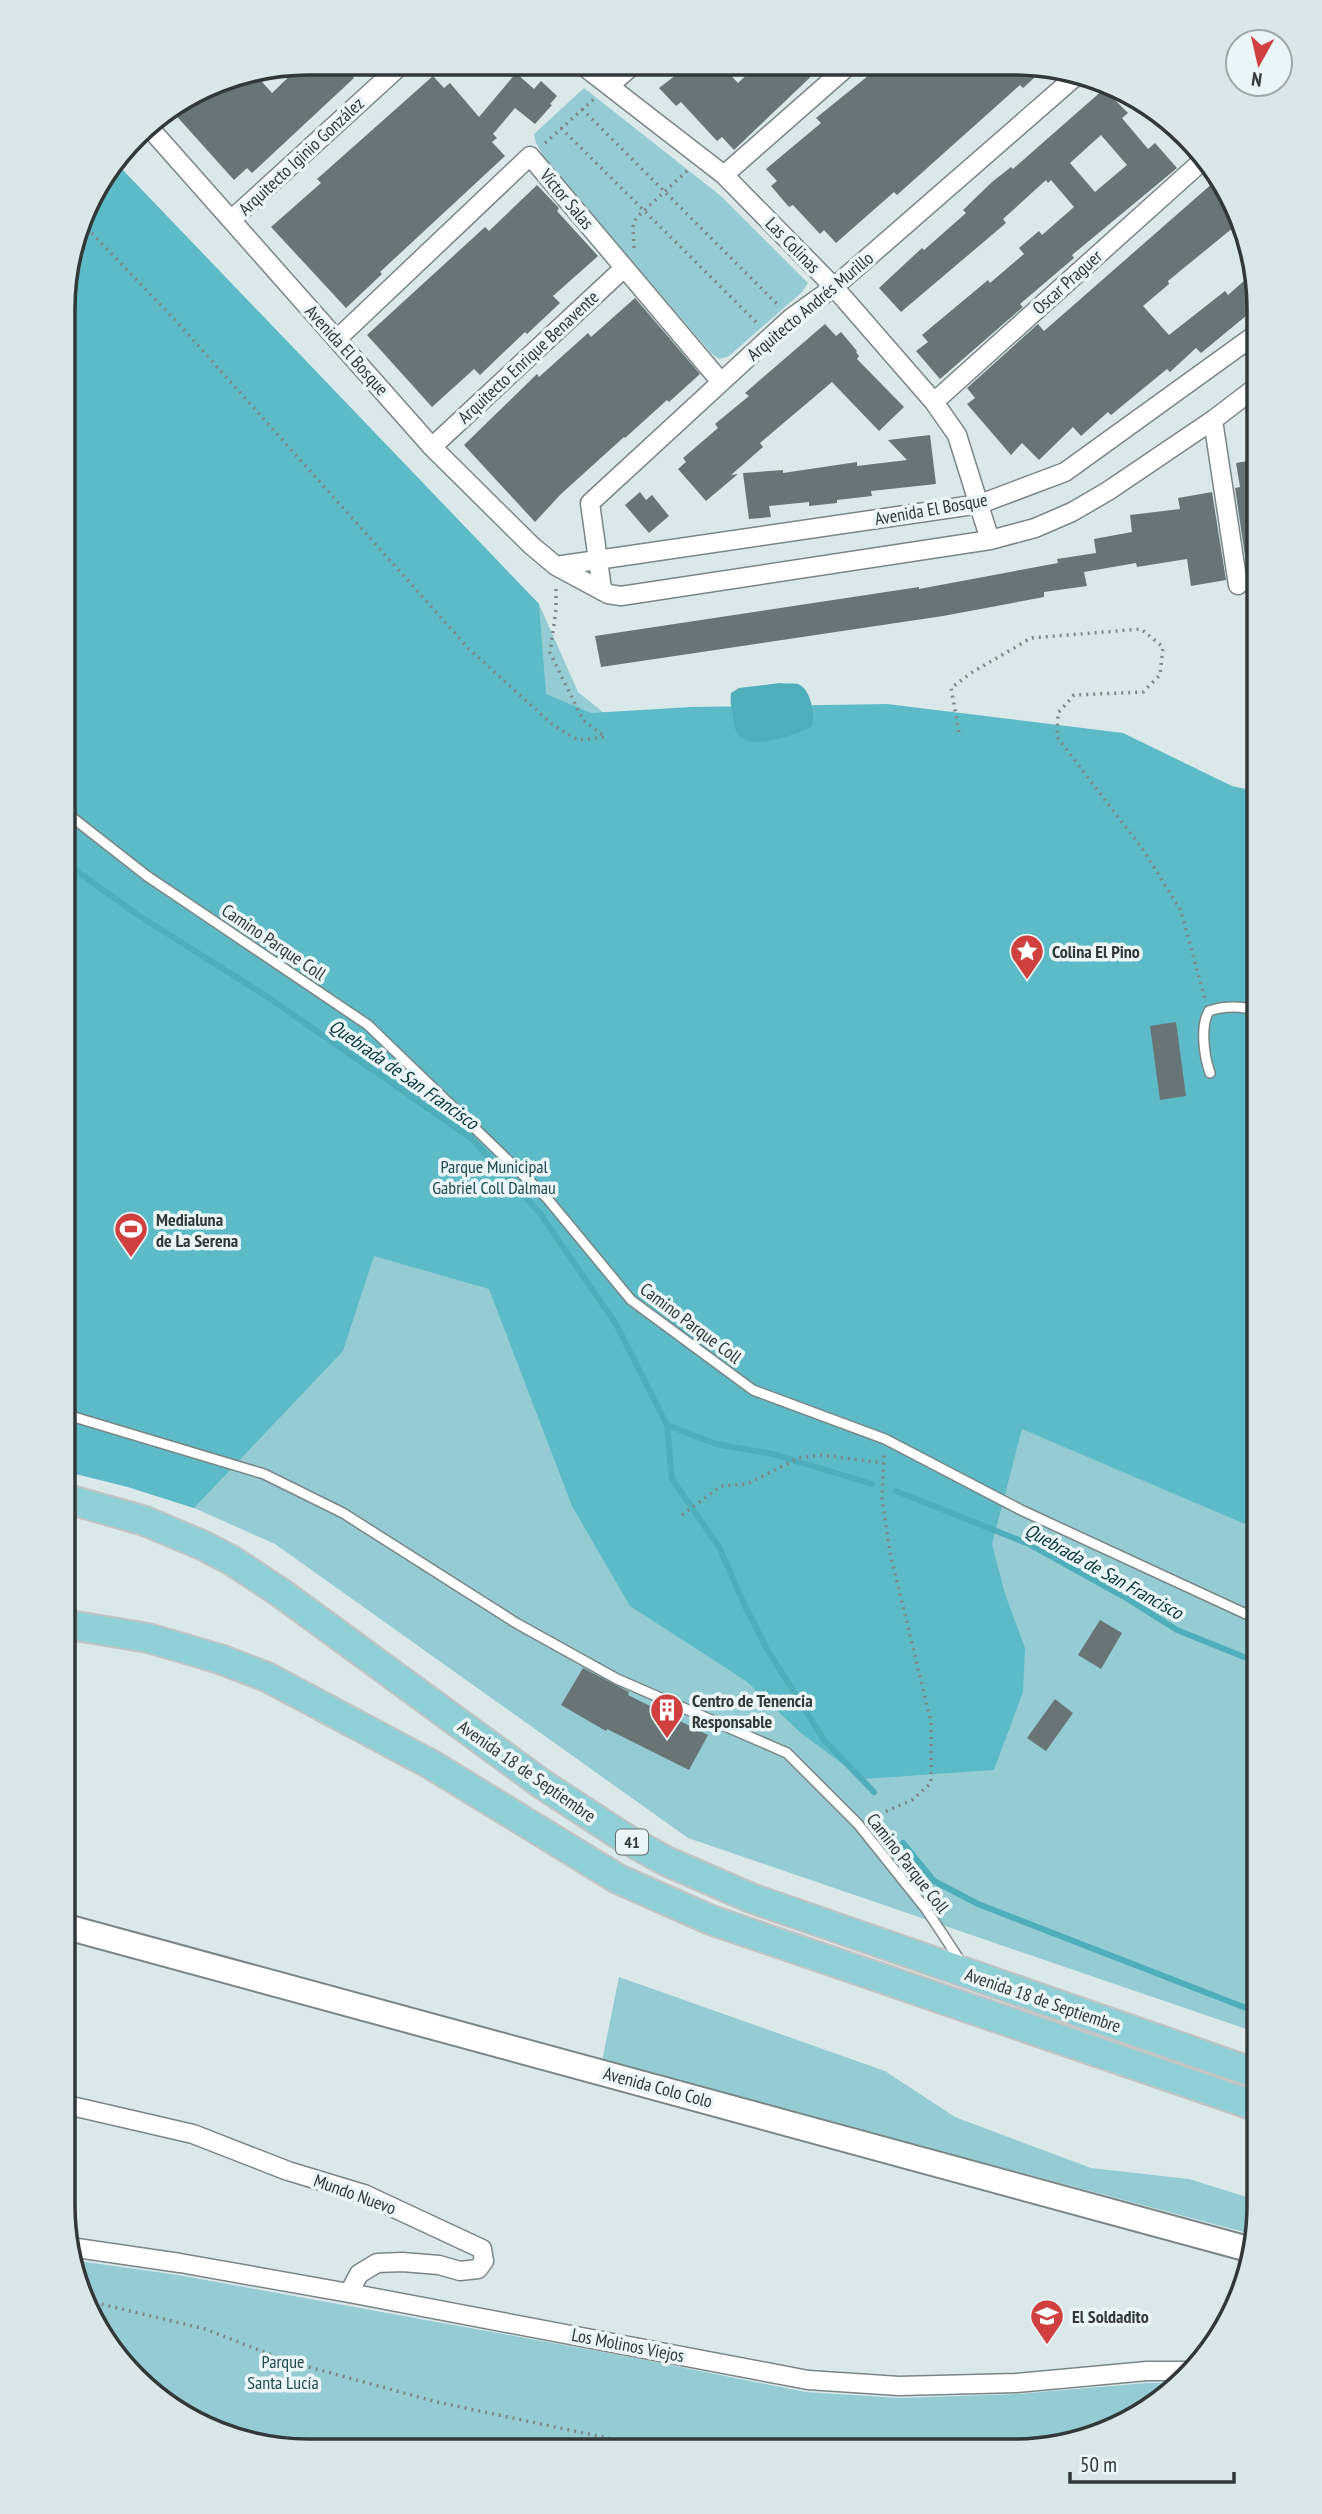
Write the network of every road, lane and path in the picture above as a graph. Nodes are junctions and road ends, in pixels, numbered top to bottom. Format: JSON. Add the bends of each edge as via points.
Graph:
{"nodes":[{"id":1,"x":837,"y":75,"type":"edge"},
{"id":2,"x":388,"y":76,"type":"edge"},
{"id":3,"x":596,"y":76,"type":"edge"},
{"id":4,"x":621,"y":76,"type":"edge"},
{"id":5,"x":1068,"y":83,"type":"edge"},
{"id":6,"x":609,"y":86,"type":"junction"},
{"id":7,"x":582,"y":109,"type":"junction"},
{"id":8,"x":561,"y":128,"type":"junction"},
{"id":9,"x":154,"y":134,"type":"edge"},
{"id":10,"x":530,"y":156,"type":"junction"},
{"id":11,"x":702,"y":157,"type":"junction"},
{"id":12,"x":1197,"y":165,"type":"edge"},
{"id":13,"x":724,"y":175,"type":"junction"},
{"id":14,"x":232,"y":220,"type":"junction"},
{"id":15,"x":89,"y":231,"type":"edge"},
{"id":16,"x":624,"y":268,"type":"junction"},
{"id":17,"x":834,"y":287,"type":"junction"},
{"id":18,"x":791,"y":318,"type":"junction"},
{"id":19,"x":771,"y":337,"type":"junction"},
{"id":20,"x":337,"y":339,"type":"junction"},
{"id":21,"x":1247,"y":341,"type":"edge"},
{"id":22,"x":721,"y":382,"type":"junction"},
{"id":23,"x":1247,"y":394,"type":"edge"},
{"id":24,"x":933,"y":402,"type":"junction"},
{"id":25,"x":1213,"y":420,"type":"junction"},
{"id":26,"x":432,"y":447,"type":"junction"},
{"id":27,"x":980,"y":504,"type":"junction"},
{"id":28,"x":990,"y":540,"type":"junction"},
{"id":29,"x":598,"y":558,"type":"junction"},
{"id":30,"x":556,"y":566,"type":"junction"},
{"id":31,"x":1238,"y":585,"type":"dead end"},
{"id":32,"x":608,"y":594,"type":"junction"},
{"id":33,"x":959,"y":732,"type":"dead end"},
{"id":34,"x":75,"y":819,"type":"edge"},
{"id":35,"x":1247,"y":1007,"type":"edge"},
{"id":36,"x":1209,"y":1011,"type":"junction"},
{"id":37,"x":1210,"y":1073,"type":"dead end"},
{"id":38,"x":75,"y":1417,"type":"edge"},
{"id":39,"x":885,"y":1439,"type":"junction"},
{"id":40,"x":883,"y":1463,"type":"junction"},
{"id":41,"x":75,"y":1501,"type":"edge"},
{"id":42,"x":682,"y":1515,"type":"dead end"},
{"id":43,"x":1246,"y":1614,"type":"edge"},
{"id":44,"x":75,"y":1626,"type":"edge"},
{"id":45,"x":858,"y":1824,"type":"junction"},
{"id":46,"x":75,"y":1929,"type":"edge"},
{"id":47,"x":970,"y":1975,"type":"junction"},
{"id":48,"x":1246,"y":2070,"type":"edge"},
{"id":49,"x":1246,"y":2103,"type":"edge"},
{"id":50,"x":75,"y":2107,"type":"edge"},
{"id":51,"x":1242,"y":2247,"type":"edge"},
{"id":52,"x":80,"y":2248,"type":"edge"},
{"id":53,"x":349,"y":2293,"type":"junction"},
{"id":54,"x":97,"y":2303,"type":"edge"},
{"id":55,"x":1177,"y":2371,"type":"edge"},
{"id":56,"x":612,"y":2439,"type":"edge"}],
"edges":[{"from":1,"to":13,"type":"street"},
{"from":2,"to":14,"type":"street","name":"Arquitecto Iginio González"},
{"from":3,"to":6,"type":"street","name":"Las Colinas"},
{"from":4,"to":6,"type":"street"},
{"from":5,"to":17,"type":"street","name":"Arquitecto Andrés Murillo"},
{"from":6,"to":7,"type":"path"},
{"from":6,"to":11,"type":"street","name":"Las Colinas"},
{"from":7,"to":8,"type":"path"},
{"from":7,"to":18,"type":"path"},
{"from":8,"to":10,"type":"path"},
{"from":8,"to":19,"type":"path"},
{"from":9,"to":14,"type":"street","name":"Avenida El Bosque"},
{"from":10,"to":16,"type":"street","name":"Víctor Salas"},
{"from":10,"to":20,"type":"street","name":"Víctor Salas"},
{"from":11,"to":13,"type":"street","name":"Las Colinas"},
{"from":11,"to":16,"type":"path","via":[[636,218],[635,253]]},
{"from":12,"to":24,"type":"street","name":"Oscar Praguer"},
{"from":13,"to":17,"type":"street","name":"Las Colinas"},
{"from":14,"to":20,"type":"street","name":"Avenida El Bosque"},
{"from":15,"to":30,"type":"path","via":[[178,323],[469,649],[553,725],[578,740],[605,737],[583,720],[550,653]]},
{"from":16,"to":22,"type":"street","name":"Víctor Salas"},
{"from":16,"to":26,"type":"street","name":"Arquitecto Enrique Benavente"},
{"from":17,"to":18,"type":"street","name":"Arquitecto Andrés Murillo"},
{"from":17,"to":24,"type":"street","name":"Las Colinas"},
{"from":18,"to":19,"type":"street","name":"Arquitecto Andrés Murillo"},
{"from":19,"to":22,"type":"street","name":"Arquitecto Andrés Murillo"},
{"from":20,"to":26,"type":"street","name":"Avenida El Bosque"},
{"from":21,"to":27,"type":"street","name":"Avenida El Bosque","via":[[1065,472]]},
{"from":22,"to":29,"type":"street","name":"Arquitecto Andrés Murillo","via":[[590,503]]},
{"from":23,"to":25,"type":"street","name":"Avenida El Bosque"},
{"from":24,"to":27,"type":"street","name":"Las Colinas","via":[[957,435]]},
{"from":25,"to":28,"type":"street","name":"Avenida El Bosque","via":[[1072,512]]},
{"from":25,"to":31,"type":"street"},
{"from":26,"to":30,"type":"street","name":"Avenida El Bosque"},
{"from":27,"to":28,"type":"street","name":"Las Colinas"},
{"from":27,"to":29,"type":"street","name":"Avenida El Bosque"},
{"from":28,"to":32,"type":"street","name":"Avenida El Bosque","via":[[621,597]]},
{"from":29,"to":30,"type":"street","name":"Avenida El Bosque"},
{"from":29,"to":32,"type":"street","via":[[602,589]]},
{"from":30,"to":32,"type":"street","name":"Avenida El Bosque"},
{"from":33,"to":36,"type":"path","via":[[951,688],[1031,638],[1141,629],[1163,647],[1160,675],[1143,692],[1074,695],[1058,713],[1057,737],[1144,851],[1181,911]]},
{"from":34,"to":39,"type":"lane","name":"Camino Parque Coll","via":[[147,876],[368,1025],[546,1196],[631,1300],[753,1390]]},
{"from":35,"to":36,"type":"lane"},
{"from":36,"to":37,"type":"lane","via":[[1204,1019]]},
{"from":38,"to":45,"type":"lane","name":"Camino Parque Coll","via":[[264,1474],[343,1513],[516,1623],[617,1679],[786,1753]]},
{"from":39,"to":40,"type":"path"},
{"from":39,"to":43,"type":"lane","name":"Camino Parque Coll","via":[[1021,1510]]},
{"from":40,"to":42,"type":"path","via":[[822,1455],[799,1458],[747,1484],[721,1486]]},
{"from":40,"to":45,"type":"path","via":[[882,1498],[890,1553],[931,1721],[931,1783],[912,1800]]},
{"from":41,"to":47,"type":"main road","name":"Avenida 18 de Septiembre","number":"41","via":[[145,1521],[231,1560],[542,1784],[666,1861],[751,1898]]},
{"from":44,"to":49,"type":"main road","name":"Avenida 18 de Septiembre","number":"41","via":[[148,1638],[267,1677],[432,1765],[618,1879],[711,1920]]},
{"from":45,"to":47,"type":"lane","name":"Camino Parque Coll","via":[[926,1909]]},
{"from":46,"to":51,"type":"street","name":"Avenida Colo Colo"},
{"from":47,"to":48,"type":"main road","name":"Avenida 18 de Septiembre","number":"41"},
{"from":50,"to":53,"type":"street","name":"Mundo Nuevo","via":[[193,2134],[364,2194],[482,2249],[484,2261],[478,2269],[377,2263],[359,2274]]},
{"from":52,"to":53,"type":"street","name":"Los Molinos Viejos"},
{"from":53,"to":55,"type":"street","name":"Los Molinos Viejos","via":[[808,2380],[899,2386]]},
{"from":54,"to":56,"type":"path","via":[[205,2329],[287,2361],[437,2402]]}]}
